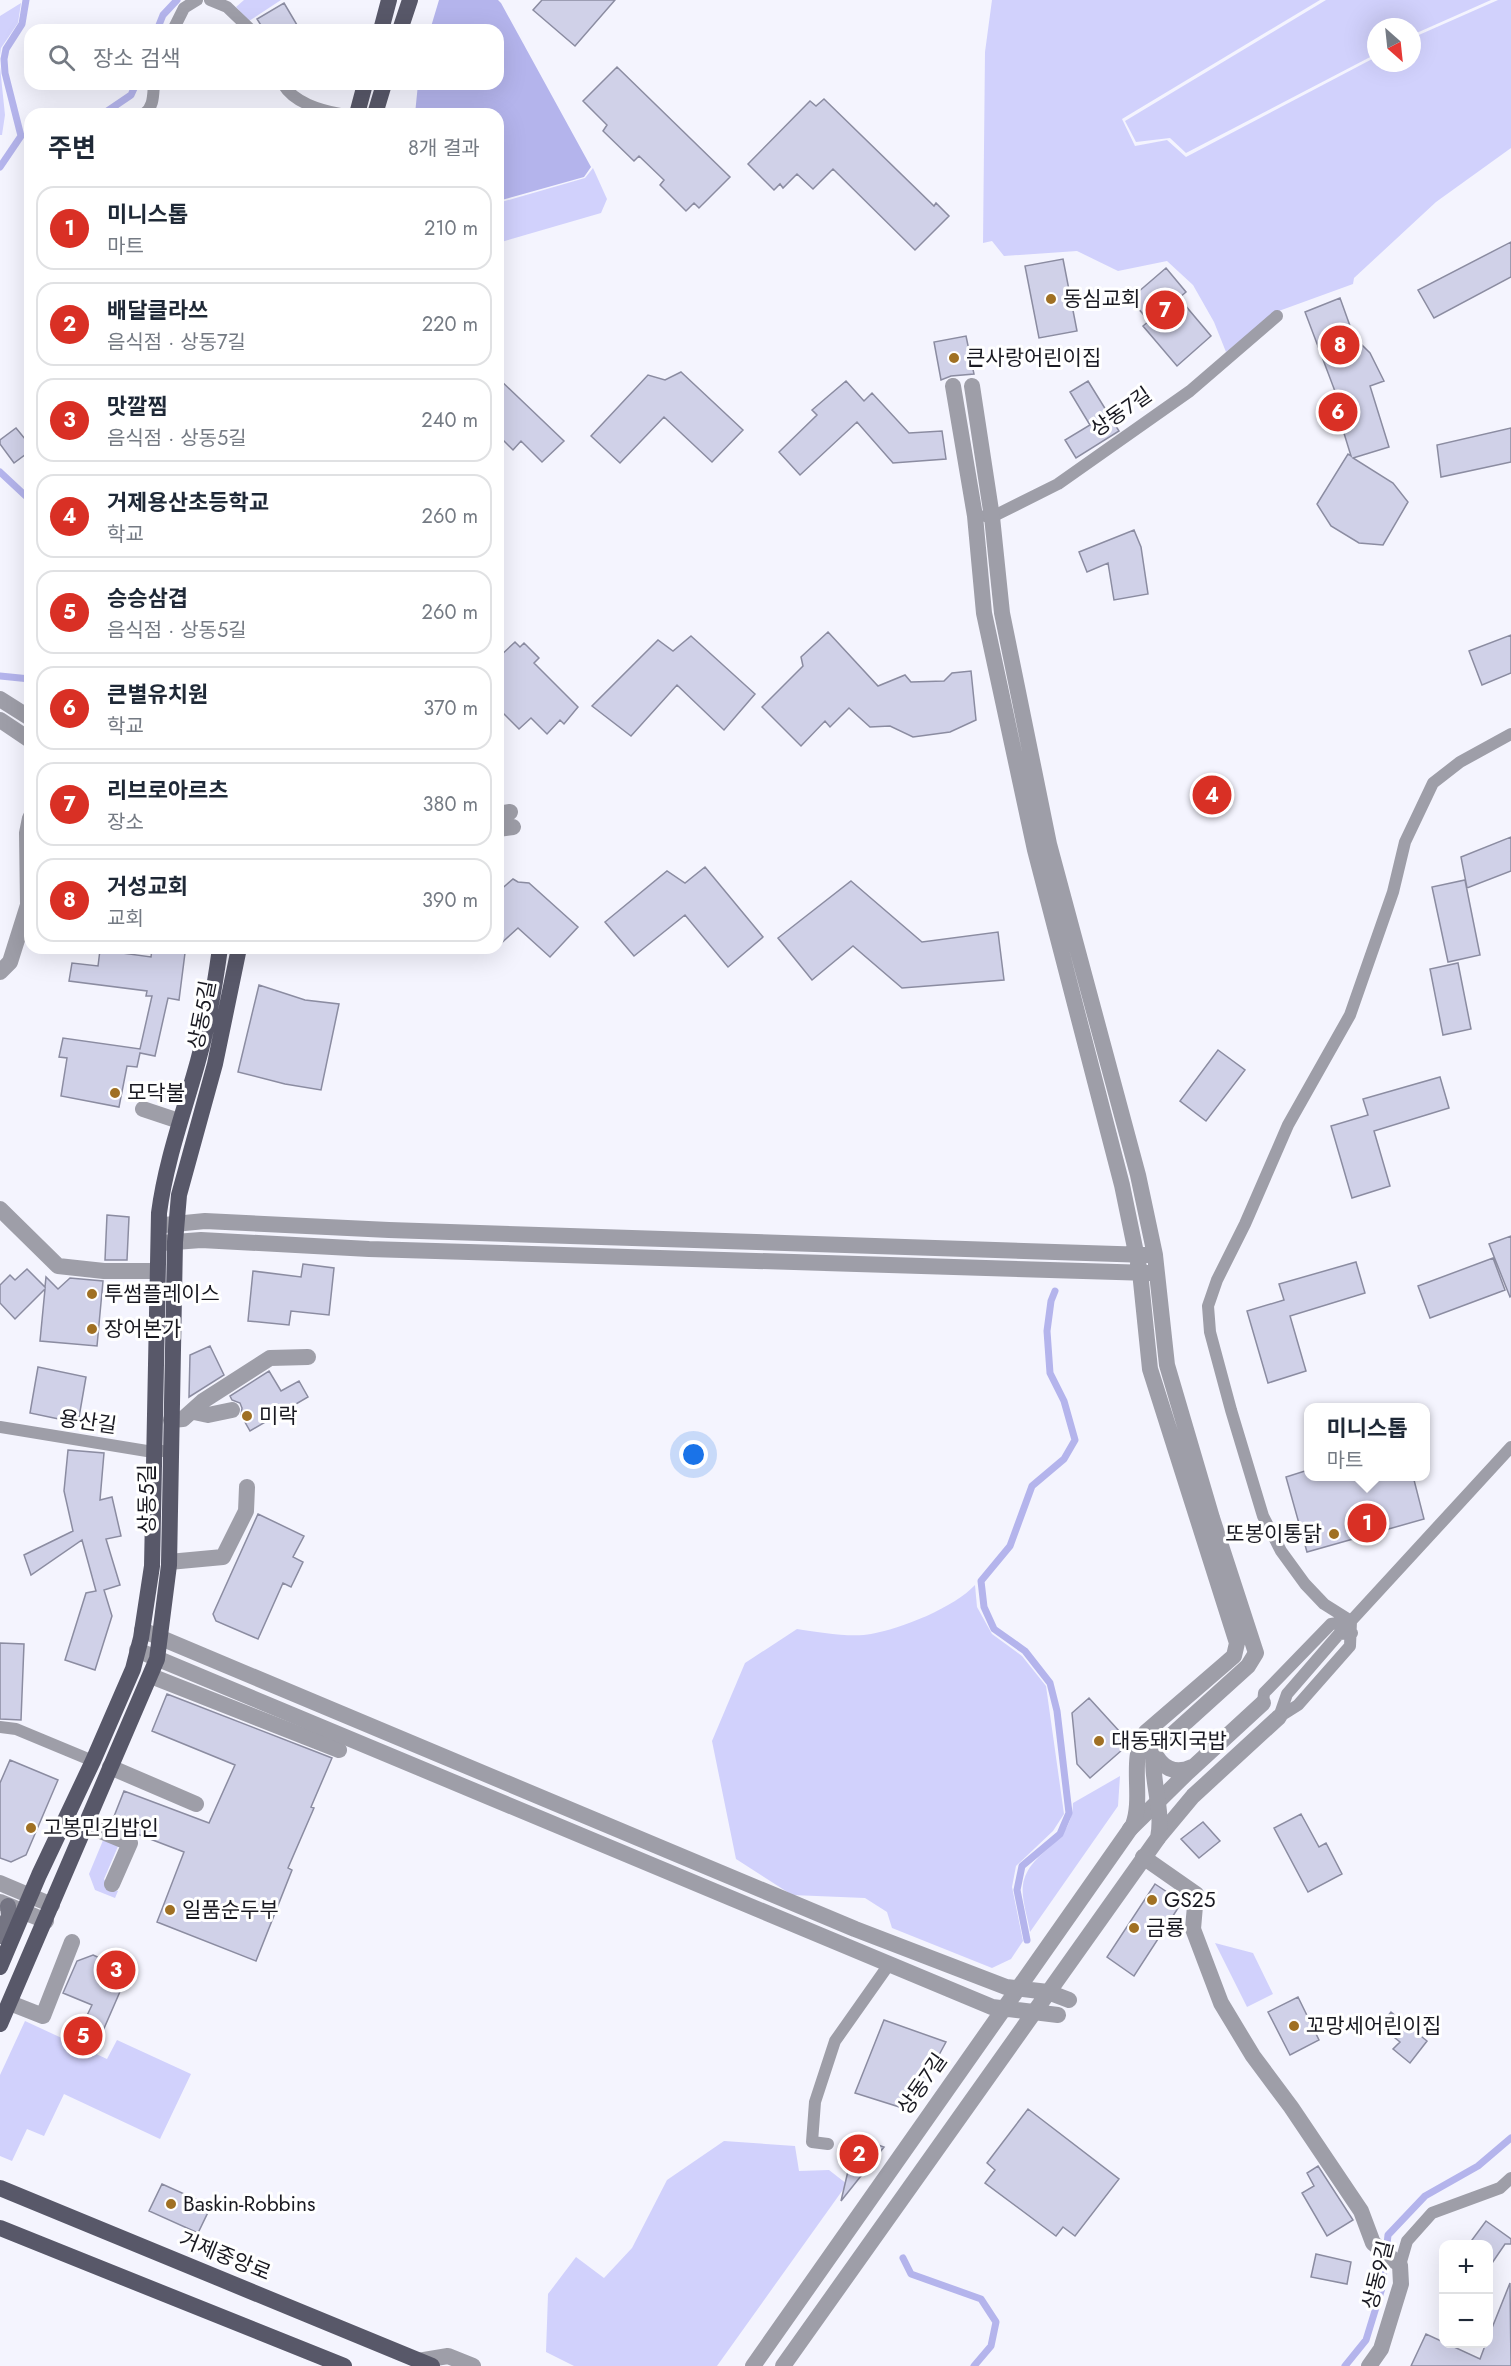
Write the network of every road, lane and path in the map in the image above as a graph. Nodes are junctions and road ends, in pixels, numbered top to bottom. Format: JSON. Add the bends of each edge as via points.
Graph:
{"nodes":[{"id":1,"x":197,"y":0,"type":"edge"},
{"id":2,"x":210,"y":0,"type":"edge"},
{"id":3,"x":389,"y":0,"type":"edge"},
{"id":4,"x":410,"y":0,"type":"edge"},
{"id":5,"x":176,"y":24,"type":"edge"},
{"id":6,"x":245,"y":24,"type":"edge"},
{"id":7,"x":383,"y":24,"type":"edge"},
{"id":8,"x":402,"y":24,"type":"edge"},
{"id":9,"x":153,"y":90,"type":"edge"},
{"id":10,"x":287,"y":90,"type":"edge"},
{"id":11,"x":363,"y":90,"type":"edge"},
{"id":12,"x":382,"y":90,"type":"edge"},
{"id":13,"x":149,"y":108,"type":"edge"},
{"id":14,"x":316,"y":108,"type":"edge"},
{"id":15,"x":359,"y":108,"type":"edge"},
{"id":16,"x":377,"y":108,"type":"edge"},
{"id":17,"x":1277,"y":316,"type":"dead end"},
{"id":18,"x":953,"y":386,"type":"dead end"},
{"id":19,"x":972,"y":386,"type":"dead end"},
{"id":20,"x":975,"y":516,"type":"junction"},
{"id":21,"x":992,"y":517,"type":"junction"},
{"id":22,"x":0,"y":699,"type":"edge"},
{"id":23,"x":24,"y":714,"type":"edge"},
{"id":24,"x":0,"y":720,"type":"edge"},
{"id":25,"x":1511,"y":734,"type":"edge"},
{"id":26,"x":24,"y":736,"type":"edge"},
{"id":27,"x":24,"y":918,"type":"edge"},
{"id":28,"x":219,"y":954,"type":"edge"},
{"id":29,"x":238,"y":954,"type":"edge"},
{"id":30,"x":0,"y":972,"type":"edge"},
{"id":31,"x":143,"y":1109,"type":"dead end"},
{"id":32,"x":179,"y":1121,"type":"junction"},
{"id":33,"x":0,"y":1209,"type":"edge"},
{"id":34,"x":176,"y":1223,"type":"junction"},
{"id":35,"x":158,"y":1225,"type":"junction"},
{"id":36,"x":167,"y":1243,"type":"junction"},
{"id":37,"x":1137,"y":1255,"type":"junction"},
{"id":38,"x":1155,"y":1255,"type":"junction"},
{"id":39,"x":157,"y":1271,"type":"junction"},
{"id":40,"x":1140,"y":1272,"type":"junction"},
{"id":41,"x":1158,"y":1273,"type":"junction"},
{"id":42,"x":308,"y":1357,"type":"dead end"},
{"id":43,"x":232,"y":1410,"type":"dead end"},
{"id":44,"x":194,"y":1412,"type":"junction"},
{"id":45,"x":171,"y":1420,"type":"junction"},
{"id":46,"x":0,"y":1427,"type":"edge"},
{"id":47,"x":1511,"y":1447,"type":"edge"},
{"id":48,"x":161,"y":1451,"type":"junction"},
{"id":49,"x":248,"y":1487,"type":"dead end"},
{"id":50,"x":169,"y":1562,"type":"junction"},
{"id":51,"x":1351,"y":1627,"type":"junction"},
{"id":52,"x":142,"y":1630,"type":"junction"},
{"id":53,"x":161,"y":1638,"type":"junction"},
{"id":54,"x":137,"y":1650,"type":"junction"},
{"id":55,"x":157,"y":1659,"type":"junction"},
{"id":56,"x":151,"y":1676,"type":"junction"},
{"id":57,"x":1263,"y":1703,"type":"joint"},
{"id":58,"x":1278,"y":1717,"type":"joint"},
{"id":59,"x":0,"y":1727,"type":"edge"},
{"id":60,"x":1157,"y":1747,"type":"junction"},
{"id":61,"x":339,"y":1750,"type":"dead end"},
{"id":62,"x":93,"y":1761,"type":"junction"},
{"id":63,"x":110,"y":1767,"type":"junction"},
{"id":64,"x":1193,"y":1767,"type":"junction"},
{"id":65,"x":1158,"y":1800,"type":"junction"},
{"id":66,"x":196,"y":1804,"type":"dead end"},
{"id":67,"x":86,"y":1825,"type":"junction"},
{"id":68,"x":1130,"y":1829,"type":"junction"},
{"id":69,"x":1158,"y":1838,"type":"junction"},
{"id":70,"x":1143,"y":1857,"type":"junction"},
{"id":71,"x":0,"y":1883,"type":"edge"},
{"id":72,"x":112,"y":1884,"type":"dead end"},
{"id":73,"x":31,"y":1896,"type":"junction"},
{"id":74,"x":52,"y":1905,"type":"junction"},
{"id":75,"x":11,"y":1907,"type":"edge"},
{"id":76,"x":46,"y":1921,"type":"junction"},
{"id":77,"x":0,"y":1936,"type":"edge"},
{"id":78,"x":72,"y":1942,"type":"dead end"},
{"id":79,"x":890,"y":1963,"type":"junction"},
{"id":80,"x":0,"y":1967,"type":"edge"},
{"id":81,"x":1017,"y":1989,"type":"junction"},
{"id":82,"x":1047,"y":1992,"type":"junction"},
{"id":83,"x":1069,"y":2000,"type":"dead end"},
{"id":84,"x":10,"y":2003,"type":"junction"},
{"id":85,"x":1003,"y":2009,"type":"junction"},
{"id":86,"x":1034,"y":2010,"type":"junction"},
{"id":87,"x":1058,"y":2015,"type":"dead end"},
{"id":88,"x":0,"y":2024,"type":"edge"},
{"id":89,"x":828,"y":2144,"type":"dead end"},
{"id":90,"x":1511,"y":2178,"type":"edge"},
{"id":91,"x":0,"y":2179,"type":"edge"},
{"id":92,"x":0,"y":2188,"type":"edge"},
{"id":93,"x":18,"y":2195,"type":"junction"},
{"id":94,"x":0,"y":2228,"type":"edge"},
{"id":95,"x":1400,"y":2265,"type":"junction"},
{"id":96,"x":425,"y":2363,"type":"edge"},
{"id":97,"x":344,"y":2366,"type":"edge"},
{"id":98,"x":473,"y":2366,"type":"edge"},
{"id":99,"x":753,"y":2366,"type":"edge"},
{"id":100,"x":783,"y":2366,"type":"edge"},
{"id":101,"x":1369,"y":2366,"type":"edge"}],
"edges":[{"from":1,"to":5,"type":"lane","via":[[184,8]]},
{"from":2,"to":6,"type":"lane","via":[[227,7]]},
{"from":3,"to":7,"type":"main road"},
{"from":4,"to":8,"type":"main road"},
{"from":9,"to":13,"type":"lane"},
{"from":10,"to":14,"type":"lane"},
{"from":11,"to":15,"type":"main road"},
{"from":12,"to":16,"type":"main road"},
{"from":17,"to":21,"type":"lane","name":"상동7길","via":[[1190,391],[1058,484]]},
{"from":18,"to":20,"type":"street"},
{"from":19,"to":21,"type":"street"},
{"from":20,"to":21,"type":"lane","name":"상동7길"},
{"from":20,"to":37,"type":"street","via":[[982,600],[1035,850]]},
{"from":21,"to":38,"type":"street","via":[[1002,613],[1048,844],[1138,1175]]},
{"from":22,"to":23,"type":"street"},
{"from":24,"to":26,"type":"street"},
{"from":25,"to":51,"type":"lane","via":[[1460,762],[1433,783],[1405,843],[1393,892],[1350,1014],[1288,1125],[1208,1306],[1210,1332],[1263,1516],[1281,1551],[1305,1584]]},
{"from":27,"to":30,"type":"street","via":[[10,962]]},
{"from":28,"to":32,"type":"main road","name":"상동5길","via":[[198,1060]]},
{"from":29,"to":34,"type":"main road","name":"상동5길","via":[[216,1064],[179,1195]]},
{"from":31,"to":32,"type":"street"},
{"from":32,"to":35,"type":"main road","name":"상동5길","via":[[162,1187]]},
{"from":33,"to":39,"type":"street","via":[[58,1266]]},
{"from":34,"to":35,"type":"street"},
{"from":34,"to":36,"type":"main road","name":"상동5길"},
{"from":34,"to":37,"type":"street"},
{"from":35,"to":36,"type":"main road","name":"상동5길"},
{"from":36,"to":39,"type":"main road","name":"상동5길"},
{"from":36,"to":40,"type":"street","via":[[201,1240],[369,1249]]},
{"from":36,"to":45,"type":"main road","name":"상동5길"},
{"from":37,"to":38,"type":"street"},
{"from":37,"to":40,"type":"street"},
{"from":38,"to":41,"type":"street"},
{"from":39,"to":48,"type":"main road","name":"상동5길"},
{"from":40,"to":41,"type":"street"},
{"from":40,"to":68,"type":"street","name":"상동7길","via":[[1149,1369],[1237,1643],[1234,1656],[1141,1740],[1137,1809]]},
{"from":41,"to":60,"type":"street","via":[[1167,1365],[1256,1653],[1248,1666]]},
{"from":42,"to":44,"type":"street","via":[[270,1358],[203,1401]]},
{"from":43,"to":44,"type":"street","via":[[208,1415]]},
{"from":44,"to":45,"type":"street"},
{"from":45,"to":48,"type":"main road","name":"상동5길"},
{"from":46,"to":48,"type":"lane","name":"용산길"},
{"from":47,"to":51,"type":"lane"},
{"from":48,"to":50,"type":"main road","name":"상동5길"},
{"from":48,"to":52,"type":"main road","name":"상동5길","via":[[152,1566]]},
{"from":49,"to":50,"type":"street","via":[[246,1511],[223,1557]]},
{"from":50,"to":53,"type":"main road","name":"상동5길"},
{"from":51,"to":57,"type":"lane","via":[[1331,1624],[1264,1693]]},
{"from":51,"to":58,"type":"lane","via":[[1350,1646],[1298,1705]]},
{"from":52,"to":53,"type":"street"},
{"from":52,"to":54,"type":"main road","name":"상동5길"},
{"from":53,"to":55,"type":"main road","name":"상동5길"},
{"from":53,"to":81,"type":"street","via":[[855,1929]]},
{"from":54,"to":55,"type":"street"},
{"from":54,"to":62,"type":"main road","name":"상동5길","via":[[133,1669]]},
{"from":55,"to":56,"type":"main road","name":"상동5길"},
{"from":55,"to":79,"type":"street"},
{"from":56,"to":61,"type":"street"},
{"from":56,"to":63,"type":"main road","name":"상동5길"},
{"from":57,"to":64,"type":"street","name":"상동7길"},
{"from":58,"to":69,"type":"street","via":[[1193,1796]]},
{"from":59,"to":62,"type":"lane","via":[[16,1729]]},
{"from":60,"to":64,"type":"street","via":[[1157,1758],[1172,1770]]},
{"from":60,"to":65,"type":"street","via":[[1154,1772]]},
{"from":62,"to":73,"type":"main road","name":"상동5길"},
{"from":63,"to":66,"type":"street"},
{"from":63,"to":67,"type":"main road","name":"상동5길"},
{"from":64,"to":65,"type":"street","name":"상동7길"},
{"from":65,"to":68,"type":"street","name":"상동7길"},
{"from":65,"to":69,"type":"street"},
{"from":67,"to":72,"type":"street","via":[[130,1843]]},
{"from":67,"to":74,"type":"main road","name":"상동5길"},
{"from":68,"to":81,"type":"street","name":"상동7길"},
{"from":69,"to":70,"type":"street"},
{"from":70,"to":82,"type":"street"},
{"from":70,"to":95,"type":"street","via":[[1196,1894],[1193,1929],[1221,2003],[1253,2056],[1361,2211],[1373,2243]]},
{"from":71,"to":73,"type":"street"},
{"from":73,"to":74,"type":"street"},
{"from":73,"to":75,"type":"main road","name":"상동5길"},
{"from":74,"to":76,"type":"main road","name":"상동5길"},
{"from":75,"to":76,"type":"street"},
{"from":75,"to":77,"type":"main road"},
{"from":75,"to":80,"type":"main road","name":"상동5길"},
{"from":76,"to":84,"type":"main road","name":"상동5길"},
{"from":78,"to":84,"type":"street","via":[[43,2016]]},
{"from":79,"to":85,"type":"street"},
{"from":79,"to":89,"type":"lane","via":[[835,2041],[816,2102],[812,2142]]},
{"from":81,"to":82,"type":"street"},
{"from":81,"to":85,"type":"street","name":"상동7길"},
{"from":82,"to":83,"type":"street"},
{"from":82,"to":86,"type":"street"},
{"from":84,"to":88,"type":"main road","name":"상동5길"},
{"from":85,"to":86,"type":"street"},
{"from":85,"to":99,"type":"street","name":"상동7길"},
{"from":86,"to":87,"type":"street"},
{"from":86,"to":100,"type":"street"},
{"from":90,"to":95,"type":"lane","name":"상동9길","via":[[1500,2188],[1432,2212],[1407,2241]]},
{"from":91,"to":93,"type":"main road","via":[[8,2182]]},
{"from":92,"to":93,"type":"main road","name":"거제중앙로"},
{"from":93,"to":96,"type":"main road","name":"거제중앙로"},
{"from":94,"to":97,"type":"main road"},
{"from":95,"to":101,"type":"street","name":"상동9길","via":[[1401,2284],[1381,2349]]},
{"from":96,"to":98,"type":"street","via":[[448,2356]]}]}
